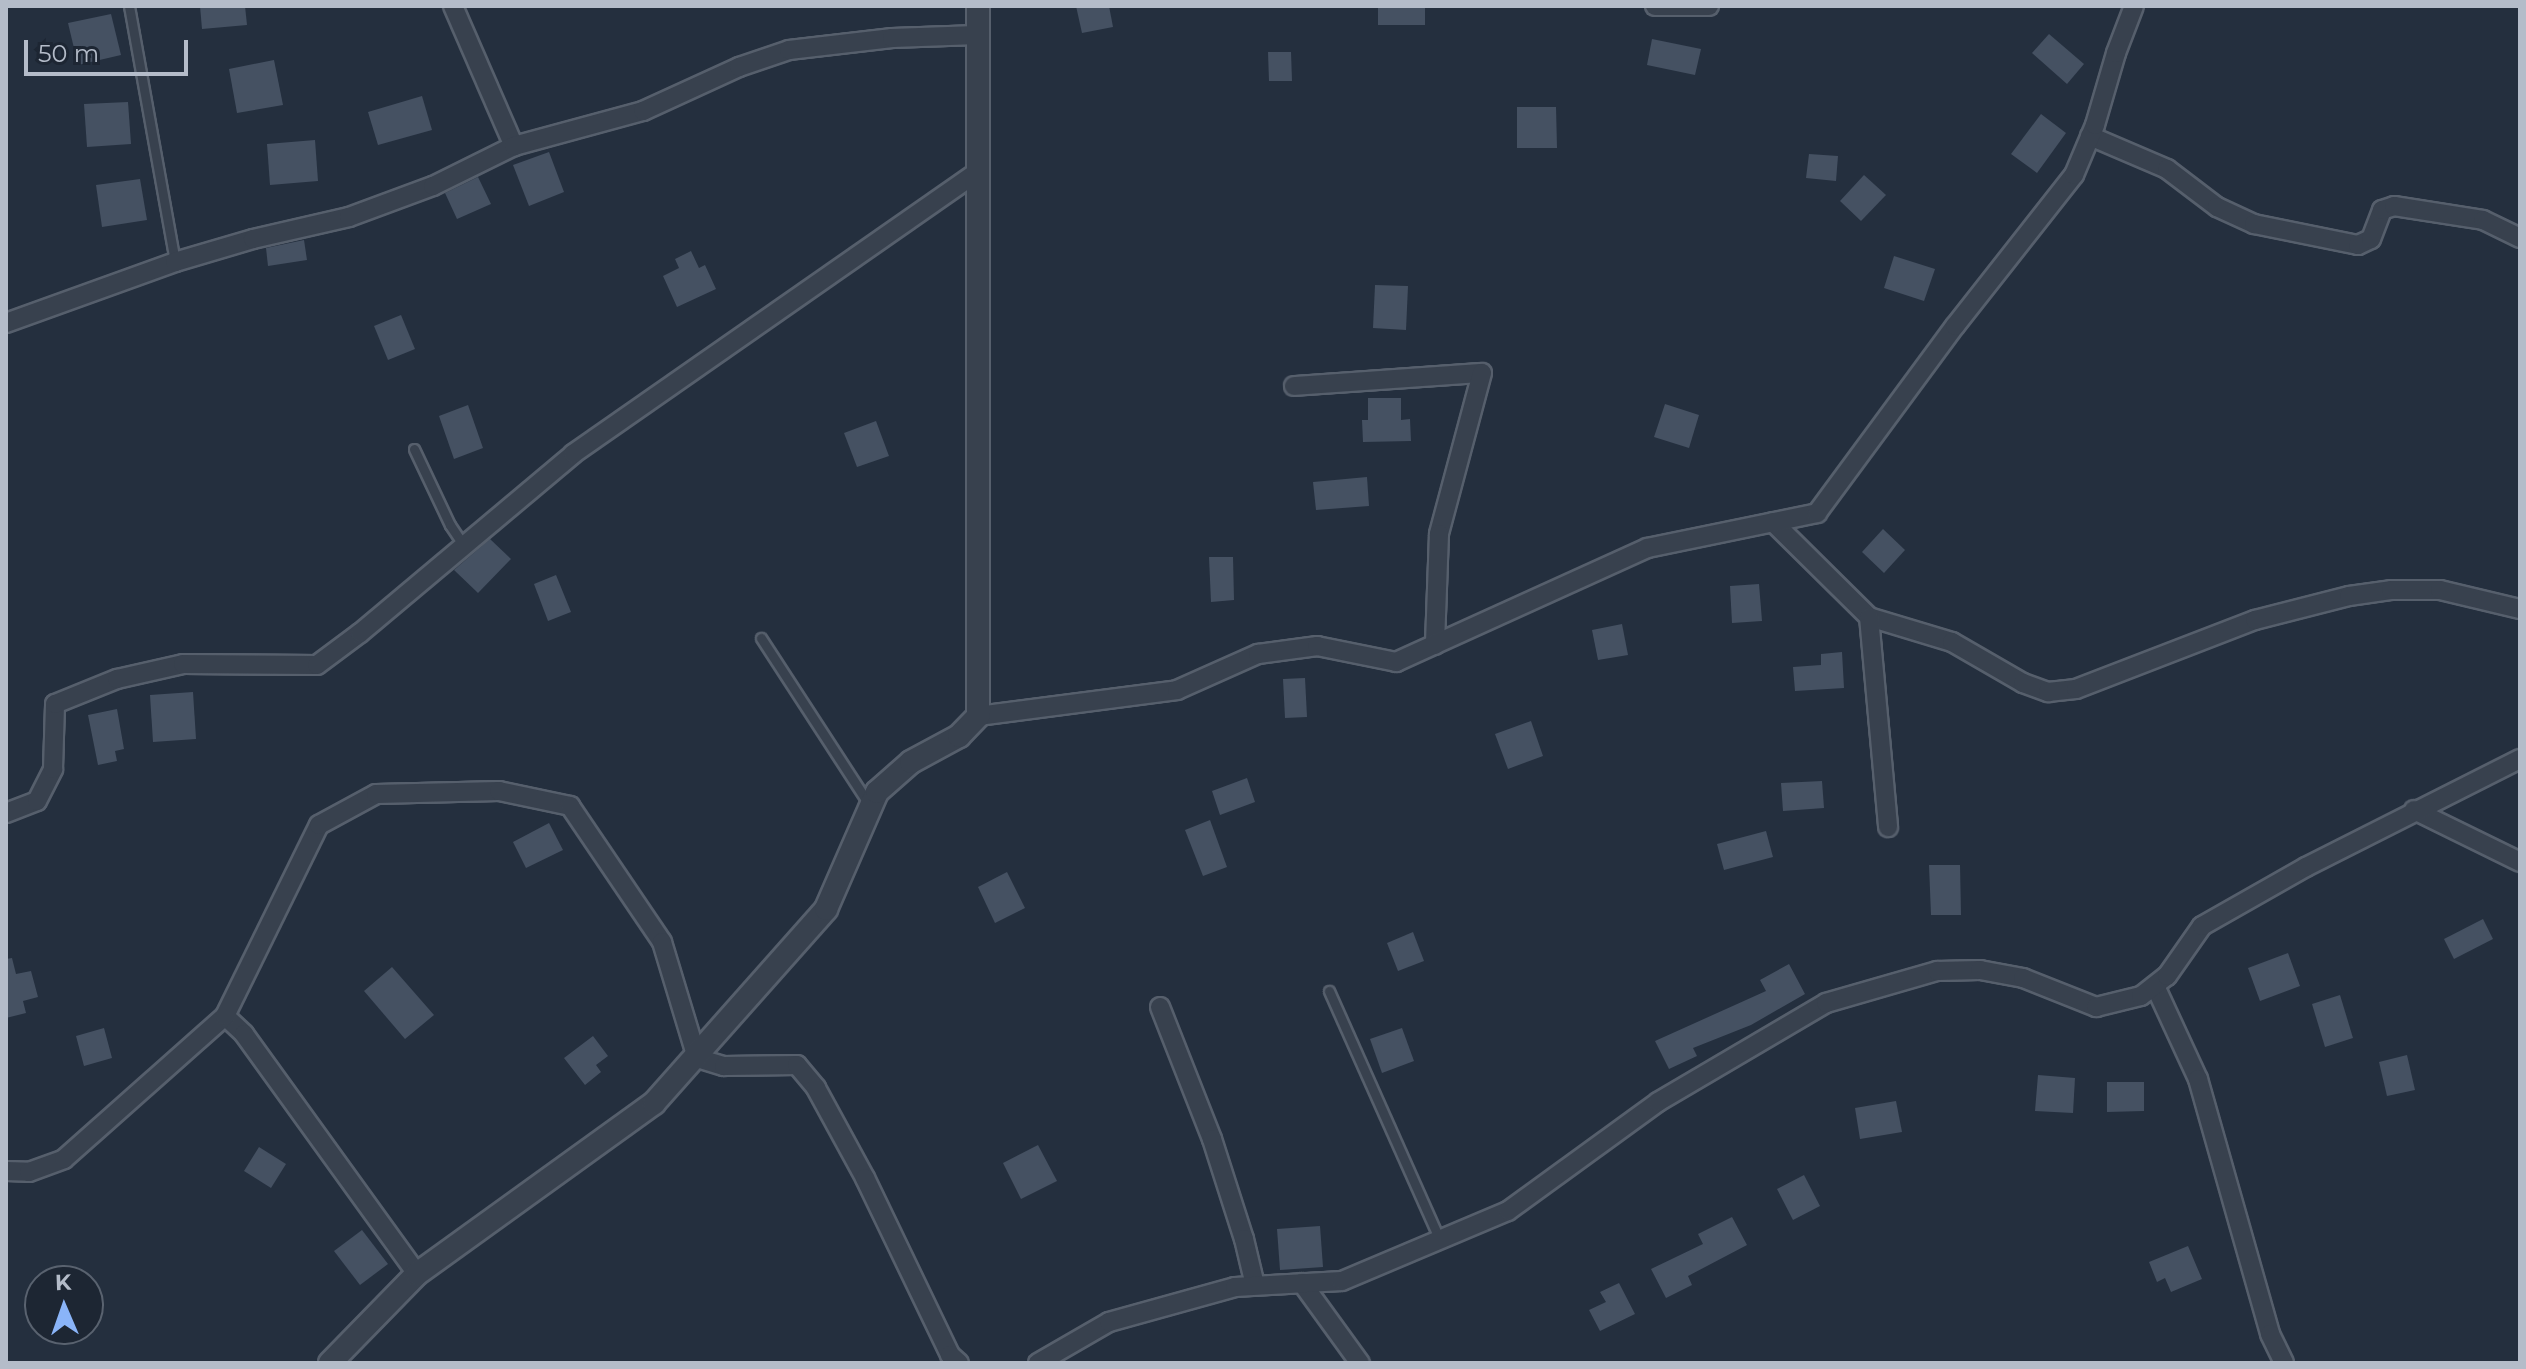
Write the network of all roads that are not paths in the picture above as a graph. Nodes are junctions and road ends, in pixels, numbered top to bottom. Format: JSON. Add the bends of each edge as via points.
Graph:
{"nodes":[{"id":1,"x":129,"y":6,"type":"edge"},
{"id":2,"x":453,"y":6,"type":"edge"},
{"id":3,"x":978,"y":6,"type":"edge"},
{"id":4,"x":1655,"y":6,"type":"edge"},
{"id":5,"x":2134,"y":6,"type":"edge"},
{"id":6,"x":1700,"y":7,"type":"edge"},
{"id":7,"x":977,"y":35,"type":"junction"},
{"id":8,"x":2090,"y":136,"type":"junction"},
{"id":9,"x":514,"y":146,"type":"junction"},
{"id":10,"x":977,"y":172,"type":"junction"},
{"id":11,"x":2520,"y":238,"type":"edge"},
{"id":12,"x":175,"y":262,"type":"junction"},
{"id":13,"x":6,"y":323,"type":"edge"},
{"id":14,"x":1294,"y":386,"type":"dead end"},
{"id":15,"x":414,"y":449,"type":"dead end"},
{"id":16,"x":1773,"y":522,"type":"junction"},
{"id":17,"x":464,"y":546,"type":"junction"},
{"id":18,"x":2520,"y":609,"type":"edge"},
{"id":19,"x":1869,"y":617,"type":"junction"},
{"id":20,"x":761,"y":638,"type":"dead end"},
{"id":21,"x":1435,"y":645,"type":"junction"},
{"id":22,"x":978,"y":716,"type":"junction"},
{"id":23,"x":2520,"y":759,"type":"edge"},
{"id":24,"x":870,"y":807,"type":"junction"},
{"id":25,"x":2414,"y":810,"type":"junction"},
{"id":26,"x":6,"y":813,"type":"edge"},
{"id":27,"x":1888,"y":827,"type":"dead end"},
{"id":28,"x":2520,"y":862,"type":"edge"},
{"id":29,"x":2155,"y":986,"type":"junction"},
{"id":30,"x":1329,"y":991,"type":"dead end"},
{"id":31,"x":1160,"y":1007,"type":"dead end"},
{"id":32,"x":225,"y":1016,"type":"junction"},
{"id":33,"x":697,"y":1058,"type":"junction"},
{"id":34,"x":6,"y":1171,"type":"edge"},
{"id":35,"x":1440,"y":1240,"type":"junction"},
{"id":36,"x":417,"y":1274,"type":"junction"},
{"id":37,"x":1302,"y":1283,"type":"junction"},
{"id":38,"x":1255,"y":1285,"type":"junction"},
{"id":39,"x":330,"y":1363,"type":"edge"},
{"id":40,"x":959,"y":1363,"type":"edge"},
{"id":41,"x":1038,"y":1363,"type":"edge"},
{"id":42,"x":1360,"y":1363,"type":"edge"},
{"id":43,"x":2284,"y":1363,"type":"edge"}],
"edges":[{"from":1,"to":12,"type":"lane"},
{"from":2,"to":9,"type":"street"},
{"from":3,"to":7,"type":"street"},
{"from":4,"to":6,"type":"street"},
{"from":5,"to":8,"type":"street"},
{"from":7,"to":9,"type":"street","via":[[789,50],[643,111]]},
{"from":7,"to":10,"type":"street"},
{"from":8,"to":11,"type":"street","via":[[2167,169],[2217,207],[2254,224],[2358,245],[2371,239],[2382,210],[2394,206],[2483,220]]},
{"from":8,"to":16,"type":"street","via":[[2074,175],[1817,513]]},
{"from":9,"to":12,"type":"street","via":[[433,186],[349,217]]},
{"from":10,"to":17,"type":"street","via":[[573,454]]},
{"from":10,"to":22,"type":"street"},
{"from":12,"to":13,"type":"street"},
{"from":14,"to":21,"type":"street","via":[[1482,373],[1439,534]]},
{"from":15,"to":17,"type":"lane"},
{"from":16,"to":19,"type":"street"},
{"from":16,"to":21,"type":"street","via":[[1647,548]]},
{"from":17,"to":26,"type":"street","via":[[317,665],[183,664],[117,679],[55,704],[53,769],[37,801]]},
{"from":18,"to":19,"type":"street","via":[[2440,590],[2349,596],[2255,620],[2076,689],[2048,692],[1952,642]]},
{"from":19,"to":27,"type":"street"},
{"from":20,"to":24,"type":"lane"},
{"from":21,"to":22,"type":"street","via":[[1396,662],[1317,646],[1258,654],[1177,690]]},
{"from":22,"to":24,"type":"street","via":[[959,736],[911,762],[877,792]]},
{"from":23,"to":25,"type":"street"},
{"from":24,"to":33,"type":"street","via":[[826,909]]},
{"from":25,"to":28,"type":"street"},
{"from":25,"to":29,"type":"street","via":[[2202,926]]},
{"from":29,"to":35,"type":"street","via":[[2141,996],[2096,1007],[2023,978],[1980,970],[1937,971],[1826,1003],[1658,1102],[1508,1211]]},
{"from":29,"to":43,"type":"street","via":[[2198,1079],[2270,1334]]},
{"from":30,"to":35,"type":"lane"},
{"from":31,"to":38,"type":"street","via":[[1212,1139]]},
{"from":32,"to":33,"type":"street","via":[[319,825],[376,794],[499,791],[570,806],[662,942]]},
{"from":32,"to":34,"type":"street","via":[[64,1159],[29,1172]]},
{"from":32,"to":36,"type":"street","via":[[244,1034]]},
{"from":33,"to":36,"type":"street","via":[[654,1103]]},
{"from":33,"to":40,"type":"street","via":[[724,1066],[797,1065],[816,1088],[865,1178],[950,1355]]},
{"from":35,"to":37,"type":"street","via":[[1342,1281]]},
{"from":36,"to":39,"type":"street"},
{"from":37,"to":38,"type":"street"},
{"from":37,"to":42,"type":"street"},
{"from":38,"to":41,"type":"street","via":[[1109,1322]]}]}
